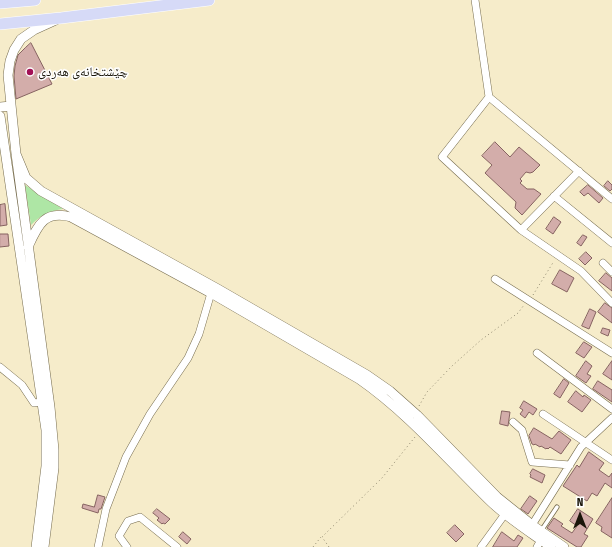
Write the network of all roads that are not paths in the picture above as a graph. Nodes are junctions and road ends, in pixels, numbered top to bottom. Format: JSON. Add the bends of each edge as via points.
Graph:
{"nodes":[{"id":1,"x":35,"y":0,"type":"edge"},
{"id":2,"x":209,"y":0,"type":"edge"},
{"id":3,"x":475,"y":0,"type":"edge"},
{"id":4,"x":0,"y":3,"type":"edge"},
{"id":5,"x":61,"y":18,"type":"junction"},
{"id":6,"x":0,"y":24,"type":"edge"},
{"id":7,"x":489,"y":97,"type":"junction"},
{"id":8,"x":10,"y":106,"type":"junction"},
{"id":9,"x":0,"y":107,"type":"edge"},
{"id":10,"x":0,"y":116,"type":"edge"},
{"id":11,"x":16,"y":154,"type":"junction"},
{"id":12,"x":579,"y":171,"type":"junction"},
{"id":13,"x":554,"y":196,"type":"junction"},
{"id":14,"x":612,"y":199,"type":"edge"},
{"id":15,"x":95,"y":226,"type":"junction"},
{"id":16,"x":521,"y":230,"type":"junction"},
{"id":17,"x":612,"y":243,"type":"edge"},
{"id":18,"x":28,"y":247,"type":"junction"},
{"id":19,"x":603,"y":263,"type":"dead end"},
{"id":20,"x":612,"y":272,"type":"edge"},
{"id":21,"x":495,"y":279,"type":"dead end"},
{"id":22,"x":211,"y":293,"type":"junction"},
{"id":23,"x":612,"y":303,"type":"edge"},
{"id":24,"x":34,"y":322,"type":"junction"},
{"id":25,"x":314,"y":348,"type":"junction"},
{"id":26,"x":537,"y":353,"type":"dead end"},
{"id":27,"x":612,"y":353,"type":"edge"},
{"id":28,"x":0,"y":367,"type":"edge"},
{"id":29,"x":42,"y":402,"type":"junction"},
{"id":30,"x":612,"y":409,"type":"edge"},
{"id":31,"x":543,"y":414,"type":"dead end"},
{"id":32,"x":612,"y":418,"type":"edge"},
{"id":33,"x":513,"y":422,"type":"dead end"},
{"id":34,"x":586,"y":442,"type":"junction"},
{"id":35,"x":612,"y":460,"type":"edge"},
{"id":36,"x":570,"y":465,"type":"junction"},
{"id":37,"x":557,"y":507,"type":"dead end"},
{"id":38,"x":505,"y":514,"type":"junction"},
{"id":39,"x":532,"y":525,"type":"junction"},
{"id":40,"x":540,"y":539,"type":"edge"},
{"id":41,"x":36,"y":547,"type":"edge"},
{"id":42,"x":44,"y":547,"type":"edge"},
{"id":43,"x":98,"y":547,"type":"edge"},
{"id":44,"x":127,"y":547,"type":"edge"},
{"id":45,"x":177,"y":547,"type":"edge"},
{"id":46,"x":481,"y":547,"type":"edge"},
{"id":47,"x":551,"y":547,"type":"edge"},
{"id":48,"x":564,"y":547,"type":"edge"}],
"edges":[{"from":1,"to":4,"type":"main road"},
{"from":2,"to":5,"type":"main road"},
{"from":3,"to":7,"type":"street"},
{"from":5,"to":6,"type":"main road"},
{"from":5,"to":8,"type":"street","via":[[34,30],[21,39],[14,50],[8,75]]},
{"from":7,"to":12,"type":"street"},
{"from":7,"to":16,"type":"street","via":[[442,157]]},
{"from":8,"to":9,"type":"street"},
{"from":8,"to":11,"type":"street"},
{"from":10,"to":24,"type":"street"},
{"from":11,"to":15,"type":"street","via":[[26,178],[34,186]]},
{"from":11,"to":18,"type":"street"},
{"from":12,"to":13,"type":"street"},
{"from":12,"to":14,"type":"street"},
{"from":13,"to":16,"type":"street"},
{"from":13,"to":17,"type":"street"},
{"from":15,"to":18,"type":"street","via":[[71,217],[53,216],[44,219],[38,226]]},
{"from":15,"to":22,"type":"street"},
{"from":15,"to":25,"type":"street"},
{"from":16,"to":23,"type":"street","via":[[581,272]]},
{"from":18,"to":24,"type":"street"},
{"from":19,"to":20,"type":"street"},
{"from":21,"to":27,"type":"street"},
{"from":22,"to":25,"type":"street"},
{"from":22,"to":43,"type":"street","via":[[199,334],[188,358],[150,414],[126,456],[106,509]]},
{"from":24,"to":29,"type":"street"},
{"from":24,"to":42,"type":"street","via":[[50,407],[54,450]]},
{"from":25,"to":38,"type":"street","via":[[382,395]]},
{"from":25,"to":39,"type":"street","via":[[367,375],[390,392],[452,450],[497,497]]},
{"from":26,"to":30,"type":"street"},
{"from":28,"to":29,"type":"street","via":[[22,384],[34,403]]},
{"from":29,"to":41,"type":"street","via":[[46,430],[46,466]]},
{"from":31,"to":34,"type":"street"},
{"from":32,"to":34,"type":"street"},
{"from":33,"to":36,"type":"street","via":[[522,430],[532,462]]},
{"from":34,"to":35,"type":"street"},
{"from":34,"to":36,"type":"street"},
{"from":36,"to":39,"type":"street"},
{"from":37,"to":40,"type":"lane"},
{"from":38,"to":40,"type":"street"},
{"from":38,"to":46,"type":"street"},
{"from":39,"to":40,"type":"street"},
{"from":40,"to":47,"type":"street"},
{"from":40,"to":48,"type":"street"},
{"from":44,"to":45,"type":"street","via":[[119,536],[128,521],[140,518]]}]}
